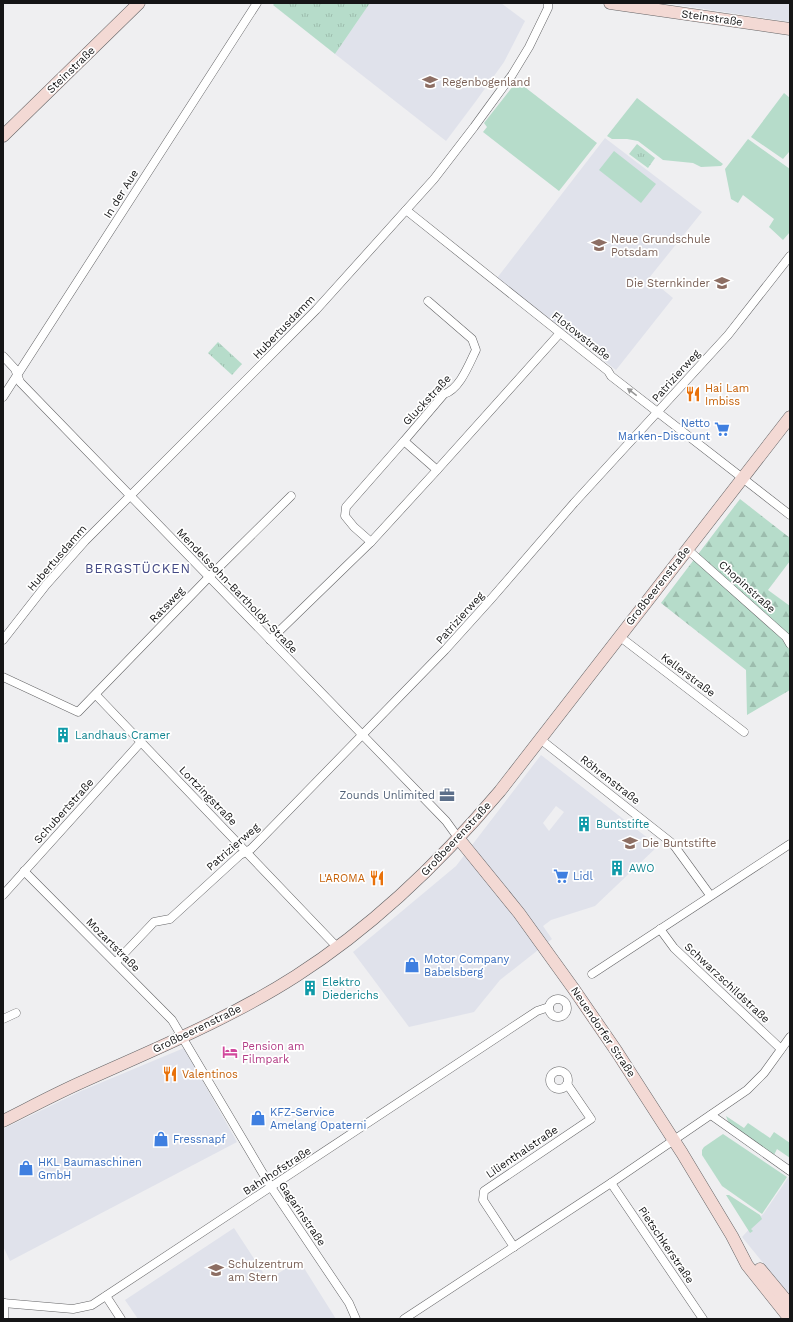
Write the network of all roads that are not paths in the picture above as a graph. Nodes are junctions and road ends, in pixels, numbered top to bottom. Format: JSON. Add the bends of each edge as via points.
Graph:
{"nodes":[{"id":1,"x":139,"y":3,"type":"edge"},
{"id":2,"x":258,"y":3,"type":"edge"},
{"id":3,"x":548,"y":3,"type":"edge"},
{"id":4,"x":610,"y":3,"type":"edge"},
{"id":5,"x":790,"y":30,"type":"edge"},
{"id":6,"x":3,"y":136,"type":"edge"},
{"id":7,"x":406,"y":210,"type":"junction"},
{"id":8,"x":790,"y":256,"type":"edge"},
{"id":9,"x":428,"y":301,"type":"dead end"},
{"id":10,"x":560,"y":333,"type":"junction"},
{"id":11,"x":3,"y":356,"type":"edge"},
{"id":12,"x":18,"y":375,"type":"junction"},
{"id":13,"x":3,"y":397,"type":"edge"},
{"id":14,"x":658,"y":412,"type":"junction"},
{"id":15,"x":790,"y":417,"type":"edge"},
{"id":16,"x":404,"y":440,"type":"junction"},
{"id":17,"x":437,"y":470,"type":"junction"},
{"id":18,"x":743,"y":478,"type":"junction"},
{"id":19,"x":129,"y":495,"type":"junction"},
{"id":20,"x":291,"y":496,"type":"dead end"},
{"id":21,"x":790,"y":515,"type":"edge"},
{"id":22,"x":371,"y":542,"type":"junction"},
{"id":23,"x":687,"y":549,"type":"junction"},
{"id":24,"x":209,"y":577,"type":"junction"},
{"id":25,"x":619,"y":636,"type":"junction"},
{"id":26,"x":3,"y":640,"type":"edge"},
{"id":27,"x":270,"y":640,"type":"junction"},
{"id":28,"x":790,"y":644,"type":"edge"},
{"id":29,"x":3,"y":677,"type":"edge"},
{"id":30,"x":96,"y":695,"type":"junction"},
{"id":31,"x":744,"y":732,"type":"dead end"},
{"id":32,"x":362,"y":735,"type":"junction"},
{"id":33,"x":540,"y":739,"type":"junction"},
{"id":34,"x":141,"y":742,"type":"junction"},
{"id":35,"x":459,"y":839,"type":"junction"},
{"id":36,"x":790,"y":844,"type":"edge"},
{"id":37,"x":245,"y":852,"type":"junction"},
{"id":38,"x":24,"y":871,"type":"junction"},
{"id":39,"x":3,"y":895,"type":"edge"},
{"id":40,"x":710,"y":896,"type":"junction"},
{"id":41,"x":660,"y":929,"type":"junction"},
{"id":42,"x":338,"y":948,"type":"junction"},
{"id":43,"x":116,"y":962,"type":"junction"},
{"id":44,"x":592,"y":974,"type":"dead end"},
{"id":45,"x":549,"y":1007,"type":"dead end"},
{"id":46,"x":16,"y":1013,"type":"dead end"},
{"id":47,"x":3,"y":1019,"type":"edge"},
{"id":48,"x":182,"y":1037,"type":"junction"},
{"id":49,"x":790,"y":1037,"type":"edge"},
{"id":50,"x":781,"y":1049,"type":"junction"},
{"id":51,"x":567,"y":1084,"type":"dead end"},
{"id":52,"x":711,"y":1115,"type":"junction"},
{"id":53,"x":3,"y":1121,"type":"edge"},
{"id":54,"x":674,"y":1140,"type":"junction"},
{"id":55,"x":790,"y":1171,"type":"edge"},
{"id":56,"x":611,"y":1182,"type":"junction"},
{"id":57,"x":271,"y":1187,"type":"junction"},
{"id":58,"x":732,"y":1236,"type":"junction"},
{"id":59,"x":514,"y":1247,"type":"junction"},
{"id":60,"x":106,"y":1296,"type":"junction"},
{"id":61,"x":4,"y":1303,"type":"edge"},
{"id":62,"x":790,"y":1305,"type":"edge"},
{"id":63,"x":4,"y":1319,"type":"edge"},
{"id":64,"x":121,"y":1319,"type":"edge"},
{"id":65,"x":356,"y":1319,"type":"edge"},
{"id":66,"x":404,"y":1319,"type":"edge"},
{"id":67,"x":703,"y":1319,"type":"edge"},
{"id":68,"x":790,"y":1319,"type":"edge"}],
"edges":[{"from":1,"to":6,"type":"street","name":"Steinstraße"},
{"from":2,"to":12,"type":"street","name":"In der Aue"},
{"from":3,"to":7,"type":"street","name":"Hubertusdamm","via":[[529,47],[512,75],[434,179]]},
{"from":4,"to":5,"type":"street","name":"Steinstraße"},
{"from":7,"to":10,"type":"street","name":"Flotowstraße"},
{"from":7,"to":19,"type":"street","name":"Hubertusdamm","via":[[316,310]]},
{"from":8,"to":14,"type":"street","name":"Patrizierweg","via":[[728,335]]},
{"from":9,"to":16,"type":"street","name":"Gluckstraße","via":[[472,339],[476,350],[461,379],[444,394]]},
{"from":14,"to":10,"type":"street","name":"Flotowstraße","one_way":true},
{"from":10,"to":17,"type":"street"},
{"from":11,"to":12,"type":"street","name":"Mendelssohn-Bartholdy-Straße"},
{"from":12,"to":13,"type":"street","name":"In der Aue"},
{"from":12,"to":19,"type":"street","name":"Mendelssohn-Bartholdy-Straße","via":[[20,382]]},
{"from":14,"to":18,"type":"street","name":"Flotowstraße"},
{"from":14,"to":32,"type":"street","name":"Patrizierweg","via":[[445,650]]},
{"from":15,"to":18,"type":"street","name":"Großbeerenstraße"},
{"from":16,"to":17,"type":"street","name":"Gluckstraße"},
{"from":16,"to":22,"type":"street","name":"Gluckstraße","via":[[346,507],[345,516]]},
{"from":17,"to":22,"type":"street"},
{"from":18,"to":21,"type":"street","name":"Flotowstraße"},
{"from":18,"to":23,"type":"street","name":"Großbeerenstraße"},
{"from":19,"to":24,"type":"street","name":"Mendelssohn-Bartholdy-Straße"},
{"from":19,"to":26,"type":"street","name":"Hubertusdamm","via":[[85,540]]},
{"from":20,"to":24,"type":"street","name":"Ratsweg"},
{"from":22,"to":27,"type":"street"},
{"from":23,"to":25,"type":"street","name":"Großbeerenstraße"},
{"from":23,"to":28,"type":"street","name":"Chopinstraße","via":[[786,637]]},
{"from":24,"to":27,"type":"street","name":"Mendelssohn-Bartholdy-Straße"},
{"from":24,"to":30,"type":"street","name":"Ratsweg"},
{"from":25,"to":31,"type":"street","name":"Kellerstraße"},
{"from":25,"to":33,"type":"street","name":"Großbeerenstraße"},
{"from":27,"to":32,"type":"street","name":"Mendelssohn-Bartholdy-Straße"},
{"from":29,"to":30,"type":"street","name":"Ratsweg","via":[[78,712]]},
{"from":30,"to":34,"type":"street","name":"Lortzingstraße"},
{"from":32,"to":35,"type":"street","name":"Mendelssohn-Bartholdy-Straße","via":[[446,821]]},
{"from":32,"to":37,"type":"street","name":"Patrizierweg"},
{"from":33,"to":35,"type":"street","name":"Großbeerenstraße"},
{"from":33,"to":40,"type":"street","name":"Röhrenstraße","via":[[673,844]]},
{"from":34,"to":37,"type":"street","name":"Lortzingstraße"},
{"from":34,"to":38,"type":"street","name":"Schubertstraße"},
{"from":35,"to":42,"type":"street","name":"Großbeerenstraße","via":[[416,881]]},
{"from":35,"to":54,"type":"street","name":"Neuendorfer Straße","via":[[519,913],[573,988]]},
{"from":36,"to":40,"type":"street"},
{"from":37,"to":42,"type":"street","name":"Lortzingstraße"},
{"from":37,"to":43,"type":"street","name":"Patrizierweg","via":[[170,919],[154,922]]},
{"from":38,"to":39,"type":"street","name":"Schubertstraße"},
{"from":38,"to":43,"type":"street","name":"Mozartstraße"},
{"from":40,"to":41,"type":"street"},
{"from":41,"to":44,"type":"street"},
{"from":41,"to":50,"type":"street","name":"Schwarzschildstraße","via":[[674,948]]},
{"from":42,"to":48,"type":"street","name":"Großbeerenstraße","via":[[268,993]]},
{"from":43,"to":48,"type":"street","name":"Mozartstraße","via":[[172,1020]]},
{"from":45,"to":57,"type":"street","name":"Bahnhofstraße","via":[[536,1011]]},
{"from":46,"to":47,"type":"street"},
{"from":48,"to":53,"type":"street","name":"Großbeerenstraße"},
{"from":48,"to":57,"type":"street","name":"Gagarinstraße"},
{"from":49,"to":50,"type":"street"},
{"from":50,"to":52,"type":"street","via":[[764,1073],[747,1090]]},
{"from":51,"to":59,"type":"street","name":"Lilienthalstraße","via":[[591,1119],[484,1191],[483,1200]]},
{"from":52,"to":54,"type":"street"},
{"from":52,"to":55,"type":"street"},
{"from":54,"to":56,"type":"street"},
{"from":54,"to":58,"type":"street","name":"Neuendorfer Straße"},
{"from":56,"to":59,"type":"street"},
{"from":56,"to":67,"type":"street","name":"Pietschkerstraße"},
{"from":57,"to":60,"type":"street","name":"Bahnhofstraße"},
{"from":57,"to":65,"type":"street","name":"Gagarinstraße","via":[[349,1303]]},
{"from":58,"to":62,"type":"street","name":"Neuendorfer Straße"},
{"from":58,"to":68,"type":"street","name":"Neuendorfer Straße","via":[[747,1265]]},
{"from":59,"to":66,"type":"street"},
{"from":60,"to":61,"type":"street","name":"Bahnhofstraße","via":[[92,1306],[73,1309]]},
{"from":60,"to":64,"type":"street"},
{"from":61,"to":63,"type":"street"}]}
